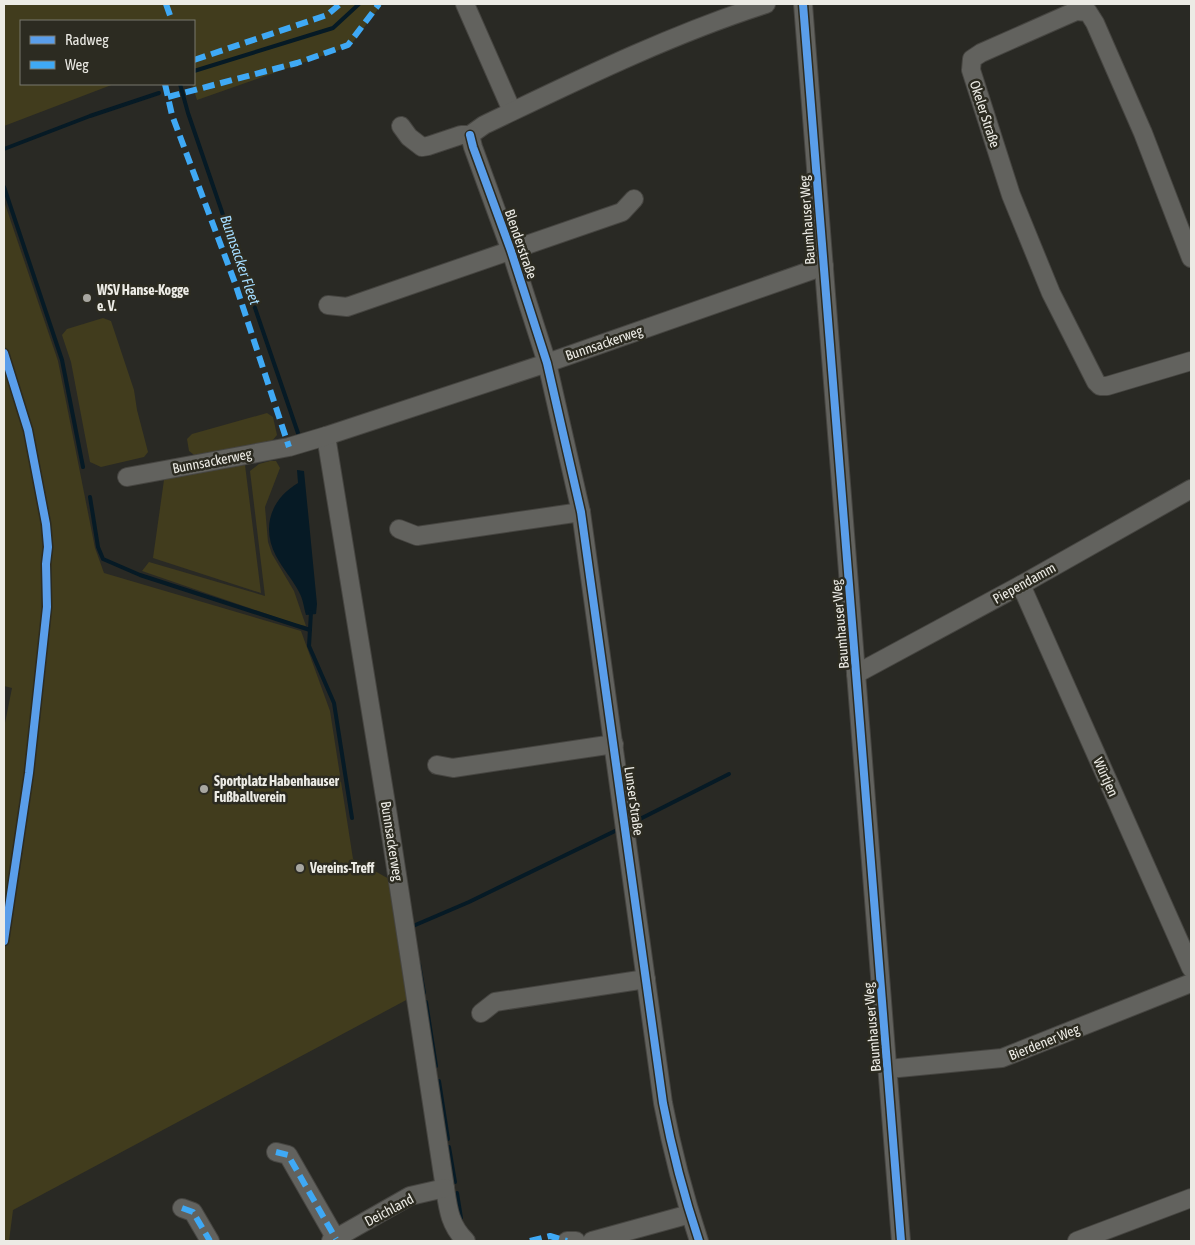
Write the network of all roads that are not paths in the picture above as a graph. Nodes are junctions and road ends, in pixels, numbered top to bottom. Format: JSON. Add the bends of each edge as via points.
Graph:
{"nodes":[{"id":1,"x":465,"y":4,"type":"edge"},
{"id":2,"x":766,"y":4,"type":"edge"},
{"id":3,"x":803,"y":4,"type":"edge"},
{"id":4,"x":512,"y":111,"type":"junction"},
{"id":5,"x":402,"y":126,"type":"dead end"},
{"id":6,"x":470,"y":135,"type":"junction"},
{"id":7,"x":634,"y":199,"type":"dead end"},
{"id":8,"x":511,"y":251,"type":"junction"},
{"id":9,"x":1191,"y":258,"type":"edge"},
{"id":10,"x":824,"y":266,"type":"junction"},
{"id":11,"x":328,"y":305,"type":"dead end"},
{"id":12,"x":1191,"y":361,"type":"edge"},
{"id":13,"x":547,"y":363,"type":"junction"},
{"id":14,"x":326,"y":436,"type":"junction"},
{"id":15,"x":127,"y":477,"type":"dead end"},
{"id":16,"x":1191,"y":489,"type":"edge"},
{"id":17,"x":581,"y":512,"type":"junction"},
{"id":18,"x":399,"y":529,"type":"dead end"},
{"id":19,"x":1021,"y":585,"type":"junction"},
{"id":20,"x":856,"y":674,"type":"junction"},
{"id":21,"x":614,"y":744,"type":"junction"},
{"id":22,"x":437,"y":765,"type":"dead end"},
{"id":23,"x":1191,"y":968,"type":"edge"},
{"id":24,"x":646,"y":979,"type":"junction"},
{"id":25,"x":1191,"y":983,"type":"edge"},
{"id":26,"x":481,"y":1013,"type":"dead end"},
{"id":27,"x":888,"y":1068,"type":"junction"},
{"id":28,"x":276,"y":1152,"type":"dead end"},
{"id":29,"x":445,"y":1188,"type":"junction"},
{"id":30,"x":1191,"y":1198,"type":"edge"},
{"id":31,"x":182,"y":1208,"type":"dead end"},
{"id":32,"x":690,"y":1214,"type":"junction"},
{"id":33,"x":334,"y":1240,"type":"edge"},
{"id":34,"x":210,"y":1241,"type":"edge"},
{"id":35,"x":466,"y":1241,"type":"edge"},
{"id":36,"x":568,"y":1241,"type":"edge"},
{"id":37,"x":576,"y":1241,"type":"edge"},
{"id":38,"x":592,"y":1241,"type":"edge"},
{"id":39,"x":699,"y":1241,"type":"edge"},
{"id":40,"x":901,"y":1241,"type":"edge"},
{"id":41,"x":1077,"y":1241,"type":"edge"}],
"edges":[{"from":1,"to":4,"type":"street"},
{"from":2,"to":4,"type":"street","via":[[687,32]]},
{"from":3,"to":10,"type":"street","name":"Baumhauser Weg"},
{"from":4,"to":6,"type":"street","via":[[484,124]]},
{"from":5,"to":6,"type":"street","via":[[409,137],[422,147]]},
{"from":6,"to":8,"type":"street","name":"Blenderstraße"},
{"from":7,"to":8,"type":"street","name":"Blenderstraße","via":[[622,212]]},
{"from":8,"to":11,"type":"street","name":"Blenderstraße","via":[[347,307]]},
{"from":8,"to":13,"type":"street","name":"Blenderstraße"},
{"from":9,"to":12,"type":"street","name":"Okeler Straße","via":[[1143,133],[1096,22],[1088,12],[1076,11],[981,52],[972,59],[971,70],[1011,195],[1051,293],[1096,382],[1100,386],[1108,386]]},
{"from":10,"to":13,"type":"street","name":"Bunnsackerweg"},
{"from":10,"to":20,"type":"street","name":"Baumhauser Weg"},
{"from":13,"to":14,"type":"street","name":"Bunnsackerweg"},
{"from":13,"to":17,"type":"street","name":"Lunser Straße"},
{"from":14,"to":15,"type":"street","name":"Bunnsackerweg","via":[[289,447]]},
{"from":14,"to":29,"type":"street","name":"Bunnsackerweg"},
{"from":16,"to":19,"type":"street","name":"Piependamm"},
{"from":17,"to":18,"type":"street","via":[[417,536]]},
{"from":17,"to":21,"type":"street","name":"Lunser Straße"},
{"from":19,"to":20,"type":"street","name":"Piependamm"},
{"from":19,"to":23,"type":"street","name":"Würtjen"},
{"from":20,"to":27,"type":"street","name":"Baumhauser Weg"},
{"from":21,"to":22,"type":"street","via":[[453,768]]},
{"from":21,"to":24,"type":"street","name":"Lunser Straße"},
{"from":24,"to":26,"type":"street","via":[[495,1002]]},
{"from":24,"to":32,"type":"street","name":"Lunser Straße","via":[[663,1103]]},
{"from":25,"to":27,"type":"street","name":"Bierdener Weg","via":[[1002,1058]]},
{"from":27,"to":40,"type":"street","name":"Baumhauser Weg"},
{"from":28,"to":33,"type":"street","name":"Deichland","via":[[288,1155]]},
{"from":29,"to":33,"type":"street","name":"Deichland","via":[[410,1196]]},
{"from":29,"to":35,"type":"street","name":"Bunnsackerweg","via":[[450,1219]]},
{"from":30,"to":41,"type":"street"},
{"from":31,"to":34,"type":"street","via":[[193,1212]]},
{"from":32,"to":38,"type":"street"},
{"from":32,"to":39,"type":"street","name":"Lunser Straße"},
{"from":36,"to":37,"type":"street"}]}
